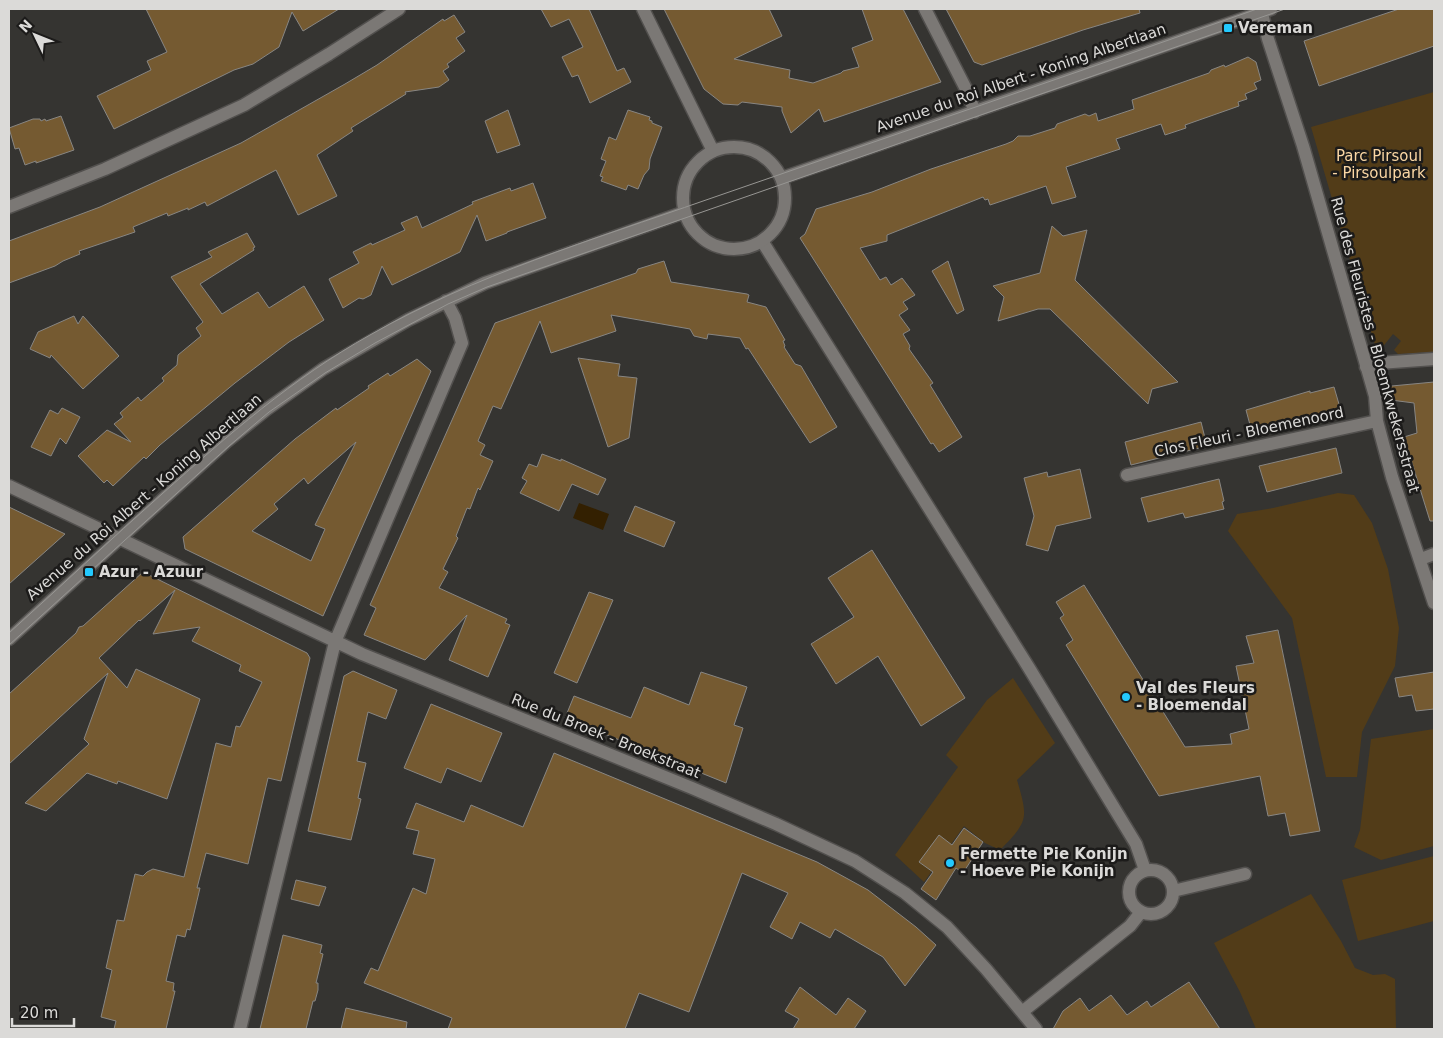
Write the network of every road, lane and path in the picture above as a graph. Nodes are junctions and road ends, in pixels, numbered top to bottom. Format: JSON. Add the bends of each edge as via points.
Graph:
{"nodes":[{"id":1,"x":399,"y":9,"type":"edge"},
{"id":2,"x":643,"y":9,"type":"edge"},
{"id":3,"x":925,"y":9,"type":"edge"},
{"id":4,"x":1265,"y":10,"type":"edge"},
{"id":5,"x":975,"y":112,"type":"junction"},
{"id":6,"x":713,"y":151,"type":"junction"},
{"id":7,"x":782,"y":178,"type":"junction"},
{"id":8,"x":9,"y":207,"type":"edge"},
{"id":9,"x":685,"y":212,"type":"junction"},
{"id":10,"x":762,"y":241,"type":"junction"},
{"id":11,"x":446,"y":301,"type":"junction"},
{"id":12,"x":1434,"y":359,"type":"edge"},
{"id":13,"x":1366,"y":366,"type":"junction"},
{"id":14,"x":1377,"y":421,"type":"junction"},
{"id":15,"x":1127,"y":475,"type":"dead end"},
{"id":16,"x":9,"y":486,"type":"edge"},
{"id":17,"x":119,"y":539,"type":"junction"},
{"id":18,"x":1434,"y":554,"type":"edge"},
{"id":19,"x":1421,"y":559,"type":"junction"},
{"id":20,"x":1434,"y":603,"type":"edge"},
{"id":21,"x":9,"y":639,"type":"edge"},
{"id":22,"x":335,"y":642,"type":"junction"},
{"id":23,"x":1146,"y":870,"type":"junction"},
{"id":24,"x":1245,"y":874,"type":"dead end"},
{"id":25,"x":1173,"y":891,"type":"junction"},
{"id":26,"x":1141,"y":912,"type":"junction"},
{"id":27,"x":1022,"y":1012,"type":"junction"},
{"id":28,"x":240,"y":1029,"type":"edge"},
{"id":29,"x":1036,"y":1029,"type":"edge"}],
"edges":[{"from":1,"to":8,"type":"street","via":[[244,105],[105,169]]},
{"from":2,"to":6,"type":"street"},
{"from":3,"to":5,"type":"street"},
{"from":4,"to":5,"type":"street","name":"Avenue du Roi Albert - Koning Albertlaan"},
{"from":4,"to":13,"type":"street","name":"Rue des Fleuristes - Bloemkwekersstraat","via":[[1267,33]]},
{"from":5,"to":7,"type":"street","name":"Avenue du Roi Albert - Koning Albertlaan"},
{"from":6,"to":7,"type":"street","via":[[735,146],[755,150],[772,162]]},
{"from":6,"to":9,"type":"street","via":[[698,161],[688,174],[683,192]]},
{"from":7,"to":10,"type":"street","via":[[786,200],[781,220]]},
{"from":9,"to":10,"type":"street","via":[[694,230],[711,244],[733,249],[750,247]]},
{"from":9,"to":11,"type":"street","name":"Avenue du Roi Albert - Koning Albertlaan","via":[[485,283]]},
{"from":10,"to":23,"type":"street","via":[[1034,676],[1136,844]]},
{"from":11,"to":17,"type":"street","name":"Avenue du Roi Albert - Koning Albertlaan","via":[[372,339],[275,403],[226,442]]},
{"from":11,"to":22,"type":"street","via":[[462,343]]},
{"from":12,"to":13,"type":"street"},
{"from":13,"to":14,"type":"street","name":"Rue des Fleuristes - Bloemkwekersstraat","via":[[1375,396]]},
{"from":14,"to":15,"type":"street","name":"Clos Fleuri - Bloemenoord"},
{"from":14,"to":19,"type":"street","name":"Rue des Fleuristes - Bloemkwekersstraat","via":[[1392,477]]},
{"from":16,"to":17,"type":"street","name":"Rue du Broek - Broekstraat"},
{"from":17,"to":21,"type":"street","name":"Avenue du Roi Albert - Koning Albertlaan"},
{"from":17,"to":22,"type":"street","name":"Rue du Broek - Broekstraat"},
{"from":18,"to":19,"type":"street"},
{"from":19,"to":20,"type":"street","name":"Rue des Fleuristes - Bloemkwekersstraat"},
{"from":22,"to":27,"type":"street","name":"Rue du Broek - Broekstraat","via":[[776,824],[855,861],[948,927]]},
{"from":22,"to":28,"type":"street"},
{"from":23,"to":25,"type":"street","via":[[1157,870],[1167,876]]},
{"from":23,"to":26,"type":"street","via":[[1133,879],[1129,893],[1130,901]]},
{"from":24,"to":25,"type":"street"},
{"from":25,"to":26,"type":"street","via":[[1172,901],[1166,908],[1158,913]]},
{"from":26,"to":27,"type":"street","via":[[1130,926]]},
{"from":27,"to":29,"type":"street","name":"Rue du Broek - Broekstraat"}]}
